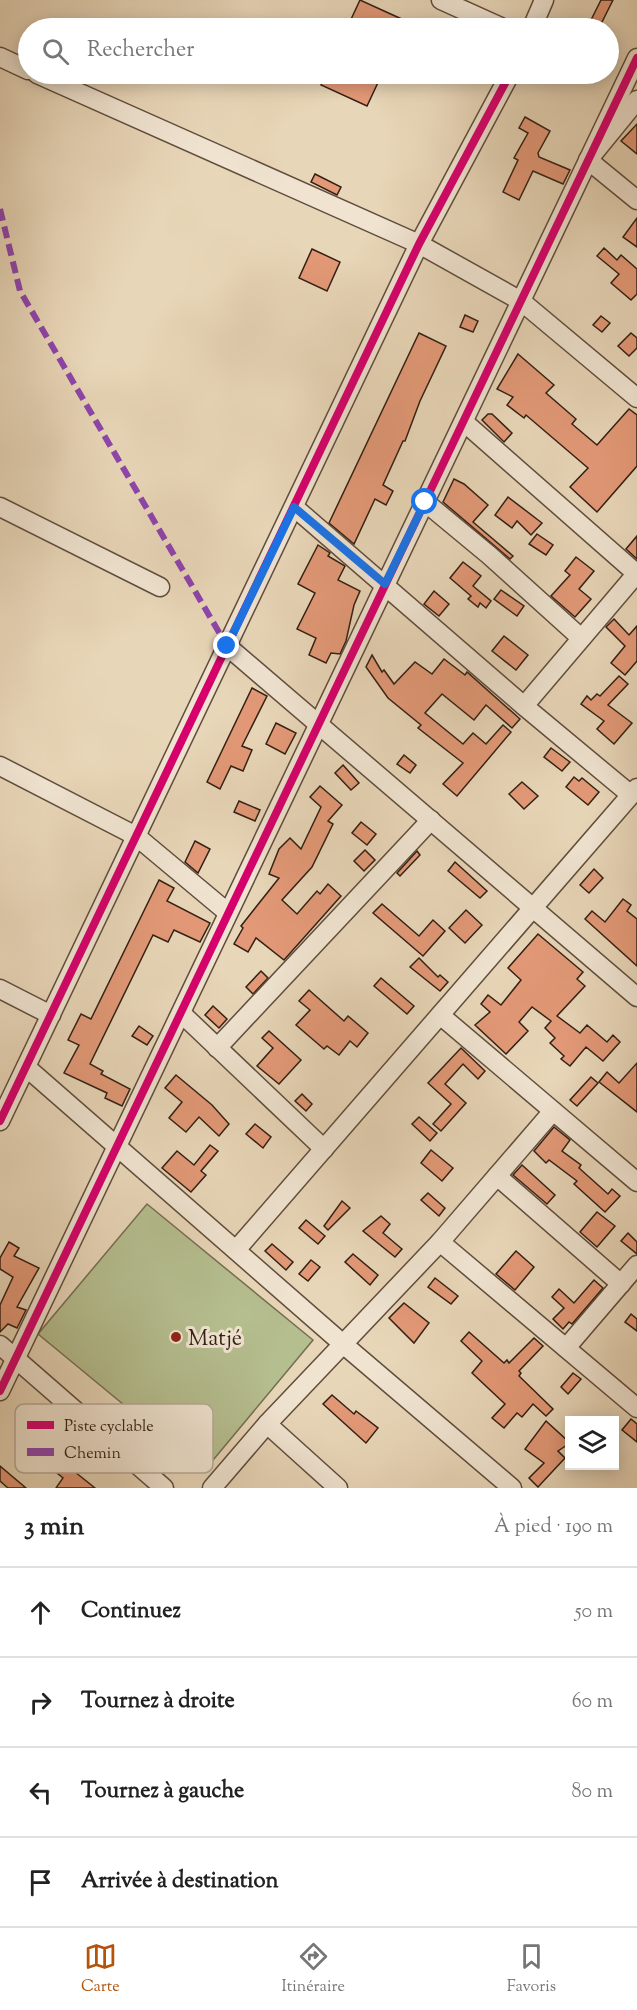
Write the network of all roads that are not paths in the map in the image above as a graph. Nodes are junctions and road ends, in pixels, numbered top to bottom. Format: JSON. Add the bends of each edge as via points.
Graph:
{"nodes":[{"id":1,"x":441,"y":0,"type":"edge"},
{"id":2,"x":544,"y":0,"type":"edge"},
{"id":3,"x":481,"y":18,"type":"edge"},
{"id":4,"x":536,"y":18,"type":"edge"},
{"id":5,"x":0,"y":57,"type":"edge"},
{"id":6,"x":637,"y":58,"type":"edge"},
{"id":7,"x":18,"y":65,"type":"edge"},
{"id":8,"x":60,"y":84,"type":"edge"},
{"id":9,"x":505,"y":84,"type":"edge"},
{"id":10,"x":637,"y":100,"type":"edge"},
{"id":11,"x":588,"y":160,"type":"junction"},
{"id":12,"x":637,"y":200,"type":"edge"},
{"id":13,"x":420,"y":244,"type":"junction"},
{"id":14,"x":521,"y":301,"type":"junction"},
{"id":15,"x":637,"y":398,"type":"edge"},
{"id":16,"x":464,"y":422,"type":"junction"},
{"id":17,"x":425,"y":502,"type":"junction"},
{"id":18,"x":0,"y":507,"type":"edge"},
{"id":19,"x":294,"y":507,"type":"junction"},
{"id":20,"x":637,"y":573,"type":"edge"},
{"id":21,"x":385,"y":584,"type":"junction"},
{"id":22,"x":160,"y":586,"type":"dead end"},
{"id":23,"x":581,"y":638,"type":"junction"},
{"id":24,"x":227,"y":646,"type":"junction"},
{"id":25,"x":524,"y":706,"type":"junction"},
{"id":26,"x":319,"y":724,"type":"junction"},
{"id":27,"x":0,"y":766,"type":"edge"},
{"id":28,"x":634,"y":791,"type":"edge"},
{"id":29,"x":430,"y":820,"type":"junction"},
{"id":30,"x":136,"y":836,"type":"junction"},
{"id":31,"x":532,"y":907,"type":"junction"},
{"id":32,"x":227,"y":912,"type":"junction"},
{"id":33,"x":0,"y":989,"type":"edge"},
{"id":34,"x":637,"y":998,"type":"edge"},
{"id":35,"x":181,"y":1013,"type":"junction"},
{"id":36,"x":51,"y":1014,"type":"junction"},
{"id":37,"x":440,"y":1015,"type":"junction"},
{"id":38,"x":217,"y":1048,"type":"junction"},
{"id":39,"x":26,"y":1067,"type":"junction"},
{"id":40,"x":553,"y":1111,"type":"junction"},
{"id":41,"x":0,"y":1121,"type":"edge"},
{"id":42,"x":117,"y":1147,"type":"junction"},
{"id":43,"x":324,"y":1149,"type":"junction"},
{"id":44,"x":497,"y":1176,"type":"junction"},
{"id":45,"x":637,"y":1182,"type":"edge"},
{"id":46,"x":440,"y":1242,"type":"junction"},
{"id":47,"x":236,"y":1250,"type":"junction"},
{"id":48,"x":637,"y":1265,"type":"edge"},
{"id":49,"x":621,"y":1284,"type":"junction"},
{"id":50,"x":343,"y":1344,"type":"junction"},
{"id":51,"x":0,"y":1345,"type":"edge"},
{"id":52,"x":566,"y":1348,"type":"junction"},
{"id":53,"x":15,"y":1359,"type":"junction"},
{"id":54,"x":0,"y":1391,"type":"edge"},
{"id":55,"x":67,"y":1404,"type":"edge"},
{"id":56,"x":637,"y":1408,"type":"edge"},
{"id":57,"x":267,"y":1424,"type":"junction"},
{"id":58,"x":147,"y":1473,"type":"edge"},
{"id":59,"x":504,"y":1485,"type":"edge"},
{"id":60,"x":164,"y":1488,"type":"edge"},
{"id":61,"x":212,"y":1488,"type":"edge"},
{"id":62,"x":338,"y":1488,"type":"edge"}],
"edges":[{"from":1,"to":3,"type":"street"},
{"from":2,"to":4,"type":"street"},
{"from":5,"to":7,"type":"street"},
{"from":6,"to":11,"type":"street"},
{"from":8,"to":13,"type":"street"},
{"from":9,"to":13,"type":"street"},
{"from":10,"to":11,"type":"street"},
{"from":11,"to":12,"type":"street"},
{"from":11,"to":14,"type":"street"},
{"from":13,"to":14,"type":"street"},
{"from":13,"to":19,"type":"street"},
{"from":14,"to":15,"type":"street"},
{"from":14,"to":16,"type":"street"},
{"from":16,"to":17,"type":"street"},
{"from":16,"to":20,"type":"street"},
{"from":17,"to":21,"type":"street"},
{"from":17,"to":23,"type":"street"},
{"from":18,"to":22,"type":"street"},
{"from":19,"to":21,"type":"street"},
{"from":19,"to":24,"type":"street"},
{"from":20,"to":23,"type":"street"},
{"from":21,"to":25,"type":"street"},
{"from":21,"to":26,"type":"street"},
{"from":23,"to":25,"type":"street"},
{"from":24,"to":26,"type":"street"},
{"from":24,"to":30,"type":"street"},
{"from":25,"to":28,"type":"street"},
{"from":26,"to":29,"type":"street"},
{"from":26,"to":32,"type":"street"},
{"from":27,"to":30,"type":"street"},
{"from":28,"to":31,"type":"street"},
{"from":29,"to":31,"type":"street"},
{"from":29,"to":38,"type":"street"},
{"from":30,"to":32,"type":"street"},
{"from":30,"to":36,"type":"street"},
{"from":31,"to":34,"type":"street"},
{"from":31,"to":37,"type":"street"},
{"from":32,"to":35,"type":"street"},
{"from":33,"to":36,"type":"street"},
{"from":35,"to":38,"type":"street"},
{"from":35,"to":42,"type":"street"},
{"from":36,"to":39,"type":"street"},
{"from":37,"to":40,"type":"street"},
{"from":37,"to":43,"type":"street"},
{"from":38,"to":43,"type":"street"},
{"from":39,"to":41,"type":"street"},
{"from":39,"to":42,"type":"street"},
{"from":40,"to":44,"type":"street"},
{"from":40,"to":45,"type":"street"},
{"from":42,"to":47,"type":"street"},
{"from":42,"to":53,"type":"street"},
{"from":43,"to":47,"type":"street"},
{"from":44,"to":46,"type":"street"},
{"from":44,"to":49,"type":"street"},
{"from":46,"to":50,"type":"street"},
{"from":46,"to":52,"type":"street"},
{"from":47,"to":50,"type":"street"},
{"from":48,"to":49,"type":"street"},
{"from":49,"to":52,"type":"street"},
{"from":50,"to":57,"type":"street"},
{"from":50,"to":59,"type":"street"},
{"from":51,"to":53,"type":"street"},
{"from":52,"to":56,"type":"street"},
{"from":53,"to":54,"type":"street"},
{"from":53,"to":55,"type":"street"},
{"from":57,"to":61,"type":"street"},
{"from":57,"to":62,"type":"street"},
{"from":58,"to":60,"type":"street"}]}
